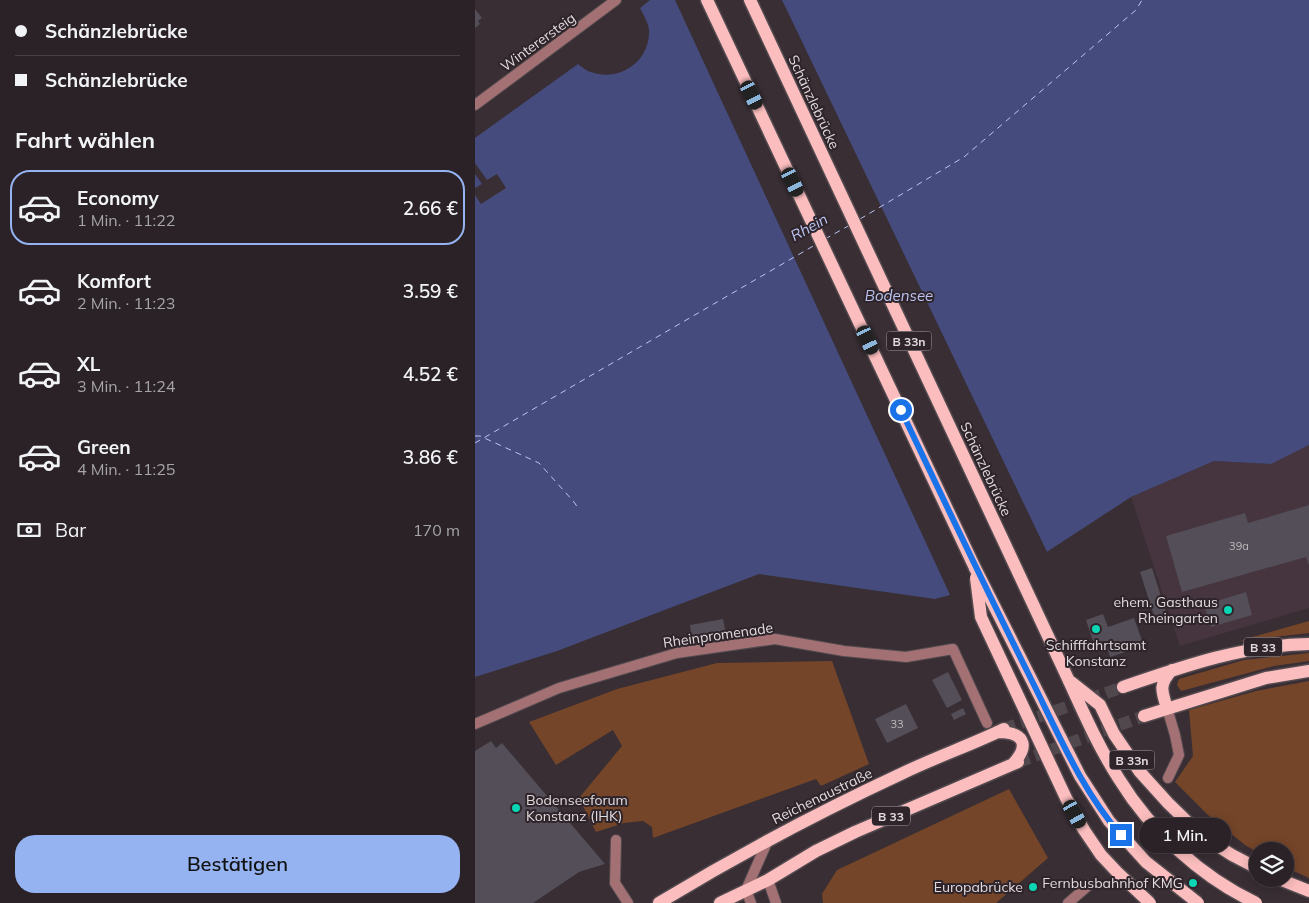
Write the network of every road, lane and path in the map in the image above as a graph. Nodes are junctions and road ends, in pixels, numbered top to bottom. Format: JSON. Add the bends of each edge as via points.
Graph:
{"nodes":[{"id":1,"x":616,"y":0,"type":"edge"},
{"id":2,"x":707,"y":0,"type":"edge"},
{"id":3,"x":750,"y":0,"type":"edge"},
{"id":4,"x":475,"y":105,"type":"edge"},
{"id":5,"x":975,"y":568,"type":"junction"},
{"id":6,"x":1309,"y":644,"type":"edge"},
{"id":7,"x":1172,"y":670,"type":"junction"},
{"id":8,"x":1309,"y":672,"type":"edge"},
{"id":9,"x":1069,"y":681,"type":"junction"},
{"id":10,"x":1123,"y":687,"type":"tunnel mouth"},
{"id":11,"x":1167,"y":708,"type":"junction"},
{"id":12,"x":1144,"y":716,"type":"tunnel mouth"},
{"id":13,"x":987,"y":723,"type":"dead end"},
{"id":14,"x":475,"y":724,"type":"edge"},
{"id":15,"x":1168,"y":778,"type":"dead end"},
{"id":16,"x":616,"y":840,"type":"dead end"},
{"id":17,"x":768,"y":840,"type":"junction"},
{"id":18,"x":1249,"y":864,"type":"edge"},
{"id":19,"x":768,"y":880,"type":"junction"},
{"id":20,"x":1089,"y":885,"type":"dead end"},
{"id":21,"x":1294,"y":885,"type":"edge"},
{"id":22,"x":746,"y":890,"type":"junction"},
{"id":23,"x":1309,"y":891,"type":"edge"},
{"id":24,"x":628,"y":903,"type":"edge"},
{"id":25,"x":659,"y":903,"type":"edge"},
{"id":26,"x":721,"y":903,"type":"edge"},
{"id":27,"x":751,"y":903,"type":"edge"},
{"id":28,"x":776,"y":903,"type":"edge"},
{"id":29,"x":1068,"y":903,"type":"edge"},
{"id":30,"x":1150,"y":903,"type":"edge"},
{"id":31,"x":1198,"y":903,"type":"edge"},
{"id":32,"x":1256,"y":903,"type":"edge"}],
"edges":[{"from":1,"to":4,"type":"street","name":"Winterersteig"},
{"from":2,"to":5,"type":"main road","number":"B 33n"},
{"from":3,"to":9,"type":"main road","name":"Schänzlebrücke","number":"B 33n"},
{"from":5,"to":30,"type":"main road","number":"B 33n","bridge":true,"via":[[981,617],[1066,798],[1101,855]]},
{"from":5,"to":31,"type":"main road","number":"B 33n","bridge":true,"via":[[1080,776],[1109,821],[1146,862]]},
{"from":6,"to":7,"type":"main road","number":"B 33","via":[[1251,649]]},
{"from":7,"to":10,"type":"main road","number":"B 33"},
{"from":7,"to":11,"type":"main road","via":[[1162,685]]},
{"from":8,"to":11,"type":"main road","number":"B 33","via":[[1266,678]]},
{"from":9,"to":18,"type":"main road","number":"B 33n","bridge":true,"via":[[1099,705],[1114,734],[1167,803],[1202,836]]},
{"from":9,"to":32,"type":"main road","name":"Schänzlebrücke","number":"B 33n","bridge":true,"via":[[1119,781],[1142,812],[1172,845],[1207,873]]},
{"from":11,"to":12,"type":"main road","number":"B 33"},
{"from":11,"to":15,"type":"street","via":[[1179,754]]},
{"from":13,"to":14,"type":"street","name":"Rheinpromenade","via":[[953,649],[906,657],[775,639],[677,653],[643,662],[559,688]]},
{"from":16,"to":24,"type":"street","via":[[615,883]]},
{"from":17,"to":19,"type":"main road","name":"Reichenaustraße","number":"B 33","via":[[904,772],[1001,730],[1016,734],[1021,739],[1021,755],[1015,763],[847,836]]},
{"from":17,"to":22,"type":"street"},
{"from":17,"to":25,"type":"main road","name":"Reichenaustraße","number":"B 33"},
{"from":19,"to":22,"type":"main road","number":"B 33"},
{"from":19,"to":28,"type":"street"},
{"from":20,"to":29,"type":"street"},
{"from":21,"to":23,"type":"main road"},
{"from":22,"to":26,"type":"main road","number":"B 33"},
{"from":22,"to":27,"type":"street"}]}
